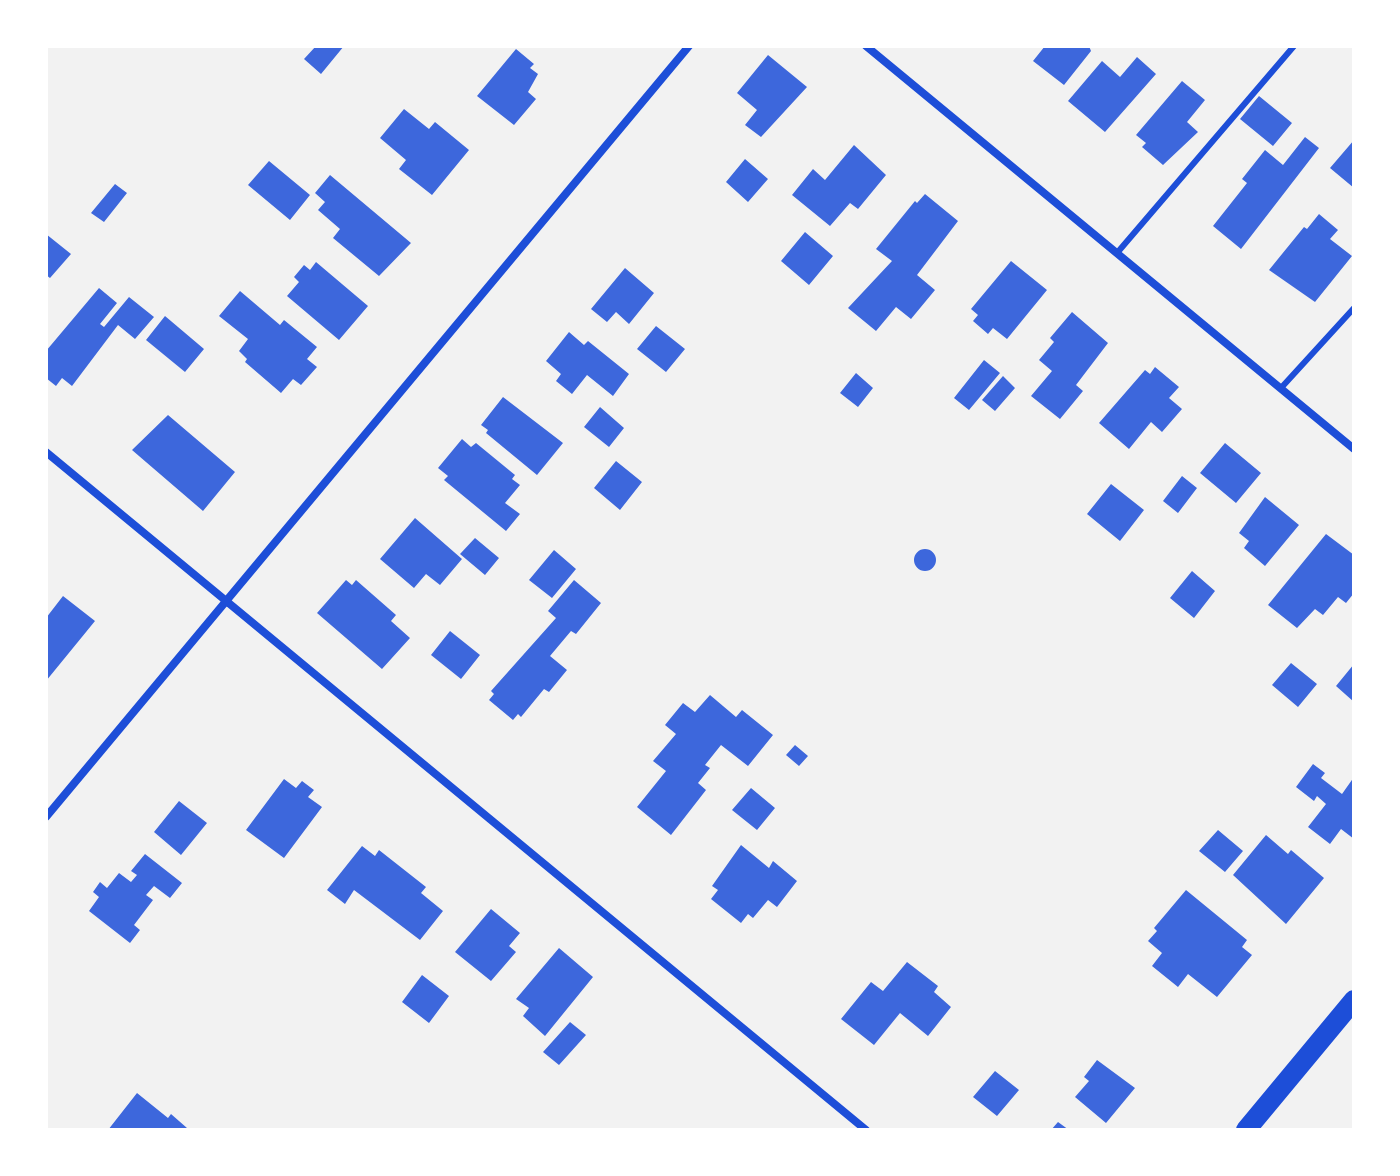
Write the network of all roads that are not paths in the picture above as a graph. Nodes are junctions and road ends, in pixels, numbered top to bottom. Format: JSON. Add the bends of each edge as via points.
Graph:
{"nodes":[{"id":1,"x":689,"y":46,"type":"edge"},
{"id":2,"x":866,"y":46,"type":"edge"},
{"id":3,"x":1294,"y":46,"type":"edge"},
{"id":4,"x":1117,"y":253,"type":"junction"},
{"id":5,"x":1354,"y":308,"type":"edge"},
{"id":6,"x":1281,"y":388,"type":"junction"},
{"id":7,"x":1354,"y":449,"type":"edge"},
{"id":8,"x":46,"y":452,"type":"edge"},
{"id":9,"x":226,"y":601,"type":"junction"},
{"id":10,"x":46,"y":817,"type":"edge"},
{"id":11,"x":1354,"y":1000,"type":"edge"},
{"id":12,"x":866,"y":1130,"type":"edge"},
{"id":13,"x":1246,"y":1130,"type":"edge"}],
"edges":[{"from":1,"to":9,"type":"street"},
{"from":2,"to":4,"type":"street"},
{"from":3,"to":4,"type":"lane"},
{"from":4,"to":6,"type":"street"},
{"from":5,"to":6,"type":"lane"},
{"from":6,"to":7,"type":"street"},
{"from":8,"to":9,"type":"street"},
{"from":9,"to":10,"type":"street"},
{"from":9,"to":12,"type":"street"},
{"from":11,"to":13,"type":"main road"}]}
